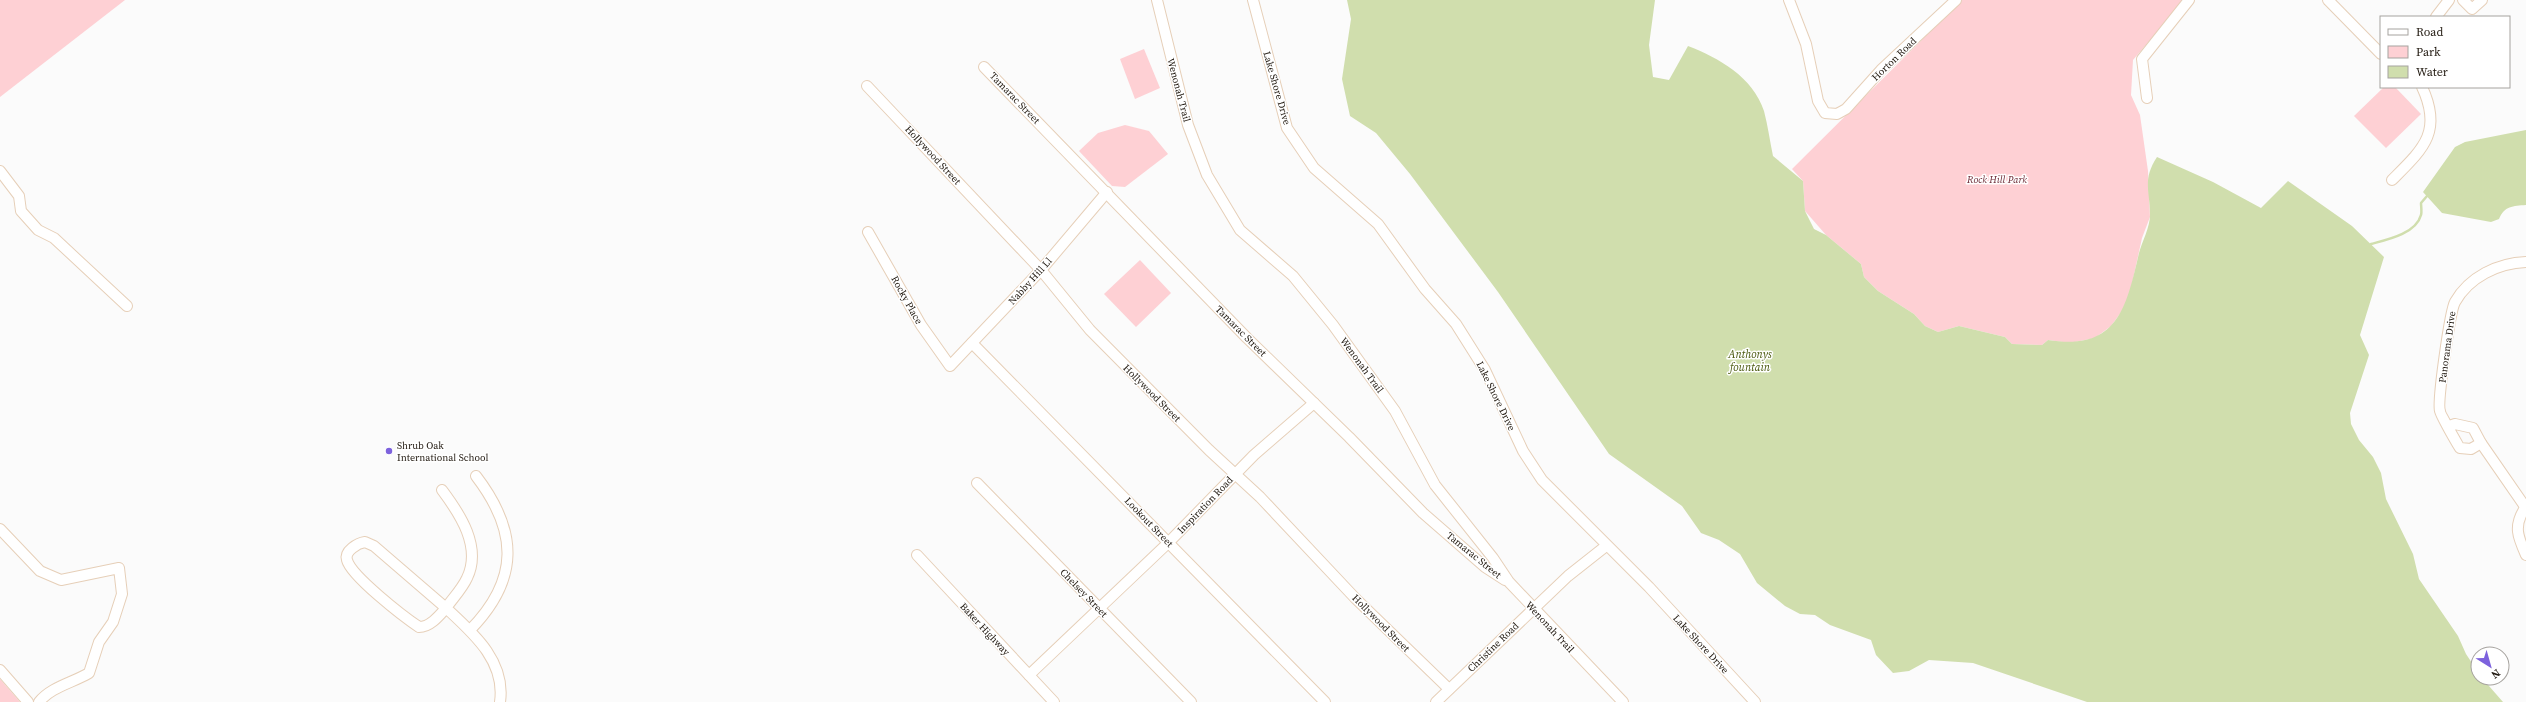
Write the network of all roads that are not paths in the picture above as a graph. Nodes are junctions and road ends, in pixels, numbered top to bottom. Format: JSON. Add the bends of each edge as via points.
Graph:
{"nodes":[{"id":1,"x":1157,"y":0,"type":"edge"},
{"id":2,"x":1253,"y":0,"type":"edge"},
{"id":3,"x":1789,"y":0,"type":"edge"},
{"id":4,"x":1956,"y":0,"type":"edge"},
{"id":5,"x":2189,"y":0,"type":"edge"},
{"id":6,"x":2328,"y":0,"type":"edge"},
{"id":7,"x":2449,"y":0,"type":"edge"},
{"id":8,"x":2463,"y":0,"type":"edge"},
{"id":9,"x":2482,"y":0,"type":"edge"},
{"id":10,"x":2437,"y":16,"type":"edge"},
{"id":11,"x":2380,"y":53,"type":"edge"},
{"id":12,"x":984,"y":67,"type":"dead end"},
{"id":13,"x":867,"y":86,"type":"dead end"},
{"id":14,"x":2422,"y":88,"type":"edge"},
{"id":15,"x":2146,"y":98,"type":"dead end"},
{"id":16,"x":0,"y":171,"type":"edge"},
{"id":17,"x":2392,"y":180,"type":"dead end"},
{"id":18,"x":1107,"y":192,"type":"junction"},
{"id":19,"x":868,"y":232,"type":"dead end"},
{"id":20,"x":2526,"y":262,"type":"edge"},
{"id":21,"x":1041,"y":270,"type":"junction"},
{"id":22,"x":127,"y":306,"type":"dead end"},
{"id":23,"x":972,"y":343,"type":"junction"},
{"id":24,"x":950,"y":366,"type":"joint"},
{"id":25,"x":1314,"y":403,"type":"junction"},
{"id":26,"x":2449,"y":426,"type":"junction"},
{"id":27,"x":2482,"y":443,"type":"junction"},
{"id":28,"x":1235,"y":474,"type":"junction"},
{"id":29,"x":476,"y":476,"type":"dead end"},
{"id":30,"x":977,"y":483,"type":"dead end"},
{"id":31,"x":442,"y":490,"type":"dead end"},
{"id":32,"x":2525,"y":508,"type":"edge"},
{"id":33,"x":0,"y":529,"type":"edge"},
{"id":34,"x":1169,"y":542,"type":"junction"},
{"id":35,"x":1606,"y":546,"type":"junction"},
{"id":36,"x":917,"y":555,"type":"dead end"},
{"id":37,"x":2526,"y":555,"type":"edge"},
{"id":38,"x":1509,"y":582,"type":"junction"},
{"id":39,"x":446,"y":608,"type":"junction"},
{"id":40,"x":1099,"y":608,"type":"junction"},
{"id":41,"x":1534,"y":609,"type":"junction"},
{"id":42,"x":470,"y":630,"type":"junction"},
{"id":43,"x":0,"y":670,"type":"edge"},
{"id":44,"x":1029,"y":675,"type":"junction"},
{"id":45,"x":1449,"y":689,"type":"junction"},
{"id":46,"x":28,"y":702,"type":"edge"},
{"id":47,"x":39,"y":702,"type":"edge"},
{"id":48,"x":500,"y":702,"type":"edge"},
{"id":49,"x":1054,"y":702,"type":"edge"},
{"id":50,"x":1191,"y":702,"type":"edge"},
{"id":51,"x":1325,"y":702,"type":"edge"},
{"id":52,"x":1436,"y":702,"type":"edge"},
{"id":53,"x":1623,"y":702,"type":"edge"},
{"id":54,"x":1755,"y":702,"type":"edge"}],
"edges":[{"from":1,"to":38,"type":"street","name":"Wenonah Trail","via":[[1188,125],[1211,182],[1240,230],[1293,276],[1333,325],[1395,411],[1435,486]]},
{"from":2,"to":35,"type":"street","name":"Lake Shore Drive","via":[[1287,128],[1314,168],[1378,224],[1425,289],[1456,324],[1485,370],[1505,416],[1534,469]]},
{"from":3,"to":4,"type":"street","name":"Horton Road","via":[[1806,44],[1818,101],[1824,113],[1831,115],[1846,109],[1881,70]]},
{"from":5,"to":15,"type":"street","via":[[2142,59]]},
{"from":6,"to":11,"type":"street"},
{"from":7,"to":10,"type":"street"},
{"from":8,"to":9,"type":"street","via":[[2472,9]]},
{"from":12,"to":18,"type":"street","name":"Tamarac Street"},
{"from":13,"to":21,"type":"street","name":"Hollywood Street"},
{"from":14,"to":17,"type":"street","via":[[2431,107],[2430,130],[2424,145]]},
{"from":16,"to":22,"type":"street","via":[[19,196],[21,211],[38,230],[54,238]]},
{"from":18,"to":21,"type":"street","name":"Nabby Hill Ll"},
{"from":18,"to":25,"type":"street","name":"Tamarac Street","via":[[1247,338]]},
{"from":19,"to":24,"type":"street","name":"Rocky Place","via":[[921,325]]},
{"from":20,"to":26,"type":"street","name":"Panorama Drive","via":[[2514,262],[2489,270],[2475,278],[2454,303],[2439,411]]},
{"from":21,"to":23,"type":"street","name":"Nabby Hill Ll"},
{"from":21,"to":28,"type":"street","name":"Hollywood Street","via":[[1090,330]]},
{"from":23,"to":24,"type":"street","name":"Nabby Hill Ll"},
{"from":23,"to":34,"type":"street","name":"Lookout Street"},
{"from":25,"to":28,"type":"street","name":"Inspiration Road"},
{"from":25,"to":38,"type":"street","name":"Tamarac Street","via":[[1422,513],[1485,567]]},
{"from":26,"to":27,"type":"street","via":[[2455,424],[2473,428]]},
{"from":26,"to":27,"type":"street","name":"Panorama Drive","via":[[2460,448],[2471,449]]},
{"from":27,"to":32,"type":"street"},
{"from":28,"to":34,"type":"street","name":"Inspiration Road"},
{"from":28,"to":45,"type":"street","name":"Hollywood Street","via":[[1356,599]]},
{"from":29,"to":42,"type":"street","via":[[490,494],[499,512],[509,544],[504,581],[485,615]]},
{"from":30,"to":40,"type":"street","name":"Chelsey Street"},
{"from":31,"to":39,"type":"street","via":[[466,526],[472,552],[468,577]]},
{"from":32,"to":37,"type":"street","via":[[2518,518],[2516,530]]},
{"from":33,"to":47,"type":"street","via":[[40,571],[60,580],[119,568],[122,594],[113,622],[100,642],[89,673],[70,684],[53,689]]},
{"from":34,"to":40,"type":"street","name":"Inspiration Road"},
{"from":34,"to":51,"type":"street","name":"Lookout Street"},
{"from":35,"to":41,"type":"street","name":"Christine Road","via":[[1568,576]]},
{"from":35,"to":54,"type":"street","name":"Lake Shore Drive","via":[[1649,587]]},
{"from":36,"to":44,"type":"street","name":"Baker Highway"},
{"from":38,"to":41,"type":"street","name":"Wenonah Trail"},
{"from":39,"to":39,"type":"street","via":[[426,626],[419,627],[357,576],[347,561],[352,548],[365,542],[374,546]]},
{"from":39,"to":42,"type":"street"},
{"from":40,"to":44,"type":"street","name":"Inspiration Road"},
{"from":40,"to":50,"type":"street","name":"Chelsey Street"},
{"from":41,"to":45,"type":"street","name":"Christine Road"},
{"from":41,"to":53,"type":"street","name":"Wenonah Trail"},
{"from":42,"to":48,"type":"street","via":[[493,659],[499,676]]},
{"from":43,"to":46,"type":"street"},
{"from":44,"to":49,"type":"street","name":"Baker Highway"},
{"from":45,"to":52,"type":"street","name":"Christine Road"}]}
